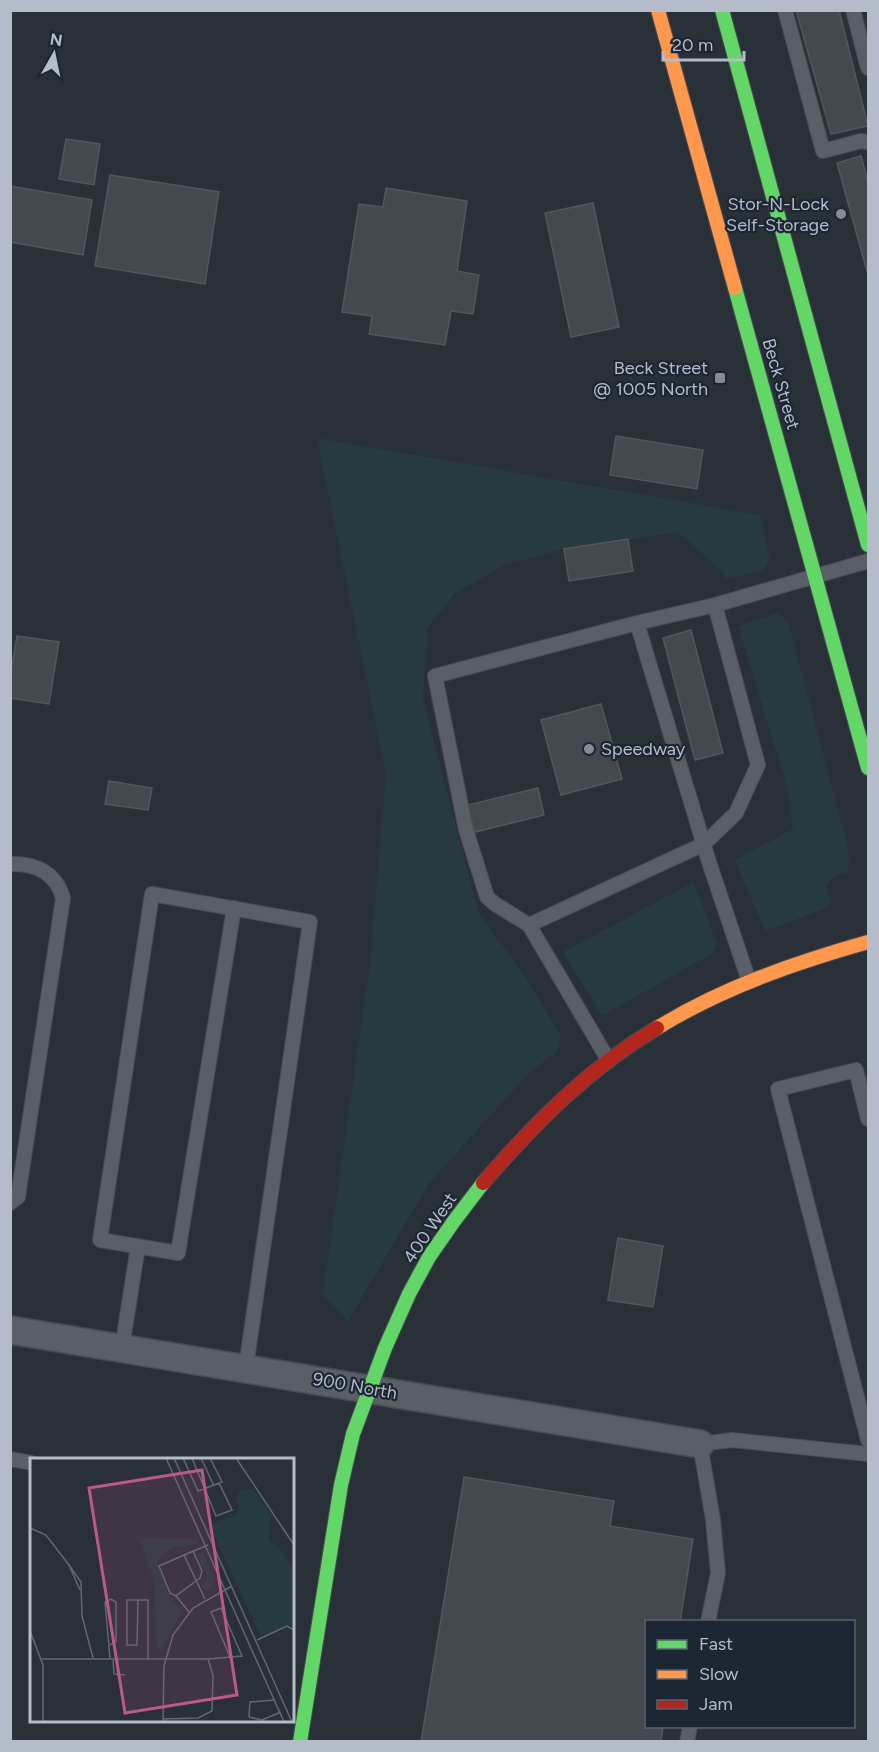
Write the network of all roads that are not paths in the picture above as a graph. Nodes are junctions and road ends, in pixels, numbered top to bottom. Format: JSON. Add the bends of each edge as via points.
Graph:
{"nodes":[{"id":1,"x":658,"y":10,"type":"edge"},
{"id":2,"x":722,"y":10,"type":"edge"},
{"id":3,"x":785,"y":10,"type":"edge"},
{"id":4,"x":853,"y":10,"type":"edge"},
{"id":5,"x":868,"y":68,"type":"edge"},
{"id":6,"x":868,"y":142,"type":"edge"},
{"id":7,"x":868,"y":545,"type":"edge"},
{"id":8,"x":868,"y":561,"type":"edge"},
{"id":9,"x":817,"y":577,"type":"junction"},
{"id":10,"x":715,"y":605,"type":"junction"},
{"id":11,"x":637,"y":623,"type":"junction"},
{"id":12,"x":868,"y":768,"type":"edge"},
{"id":13,"x":704,"y":844,"type":"junction"},
{"id":14,"x":10,"y":864,"type":"edge"},
{"id":15,"x":234,"y":908,"type":"junction"},
{"id":16,"x":529,"y":925,"type":"junction"},
{"id":17,"x":868,"y":942,"type":"edge"},
{"id":18,"x":749,"y":981,"type":"junction"},
{"id":19,"x":609,"y":1061,"type":"junction"},
{"id":20,"x":868,"y":1119,"type":"edge"},
{"id":21,"x":10,"y":1203,"type":"edge"},
{"id":22,"x":138,"y":1246,"type":"junction"},
{"id":23,"x":10,"y":1329,"type":"edge"},
{"id":24,"x":122,"y":1348,"type":"junction"},
{"id":25,"x":246,"y":1367,"type":"junction"},
{"id":26,"x":370,"y":1389,"type":"junction"},
{"id":27,"x":868,"y":1440,"type":"edge"},
{"id":28,"x":700,"y":1444,"type":"junction"},
{"id":29,"x":868,"y":1454,"type":"edge"},
{"id":30,"x":10,"y":1459,"type":"edge"},
{"id":31,"x":30,"y":1462,"type":"edge"},
{"id":32,"x":708,"y":1620,"type":"edge"},
{"id":33,"x":300,"y":1742,"type":"edge"}],
"edges":[{"from":1,"to":9,"type":"main road","name":"Beck Street"},
{"from":2,"to":7,"type":"main road"},
{"from":3,"to":6,"type":"lane","via":[[823,151]]},
{"from":4,"to":5,"type":"lane"},
{"from":8,"to":9,"type":"lane"},
{"from":9,"to":10,"type":"lane"},
{"from":9,"to":12,"type":"main road","name":"Beck Street"},
{"from":10,"to":11,"type":"lane"},
{"from":10,"to":13,"type":"lane","via":[[758,765],[736,813]]},
{"from":11,"to":13,"type":"lane"},
{"from":11,"to":16,"type":"lane","via":[[435,676],[466,830],[488,897]]},
{"from":13,"to":16,"type":"lane"},
{"from":13,"to":18,"type":"lane"},
{"from":14,"to":21,"type":"lane","via":[[34,865],[59,885],[63,898],[18,1197]]},
{"from":15,"to":22,"type":"lane","via":[[178,1253]]},
{"from":15,"to":22,"type":"lane","via":[[152,894],[100,1240]]},
{"from":15,"to":25,"type":"lane","via":[[310,922]]},
{"from":16,"to":19,"type":"lane"},
{"from":17,"to":18,"type":"main road","name":"400 West"},
{"from":18,"to":19,"type":"main road","name":"400 West","via":[[644,1036]]},
{"from":19,"to":26,"type":"main road","name":"400 West","via":[[525,1135],[459,1214],[409,1293]]},
{"from":20,"to":27,"type":"lane","via":[[856,1070],[778,1089]]},
{"from":22,"to":24,"type":"lane"},
{"from":23,"to":24,"type":"street","name":"900 North"},
{"from":24,"to":25,"type":"street","name":"900 North"},
{"from":25,"to":26,"type":"street","name":"900 North"},
{"from":26,"to":28,"type":"street","name":"900 North"},
{"from":26,"to":33,"type":"main road","name":"400 West","via":[[348,1451]]},
{"from":28,"to":29,"type":"lane","via":[[732,1440]]},
{"from":28,"to":32,"type":"lane","via":[[717,1573]]},
{"from":30,"to":31,"type":"lane"}]}
